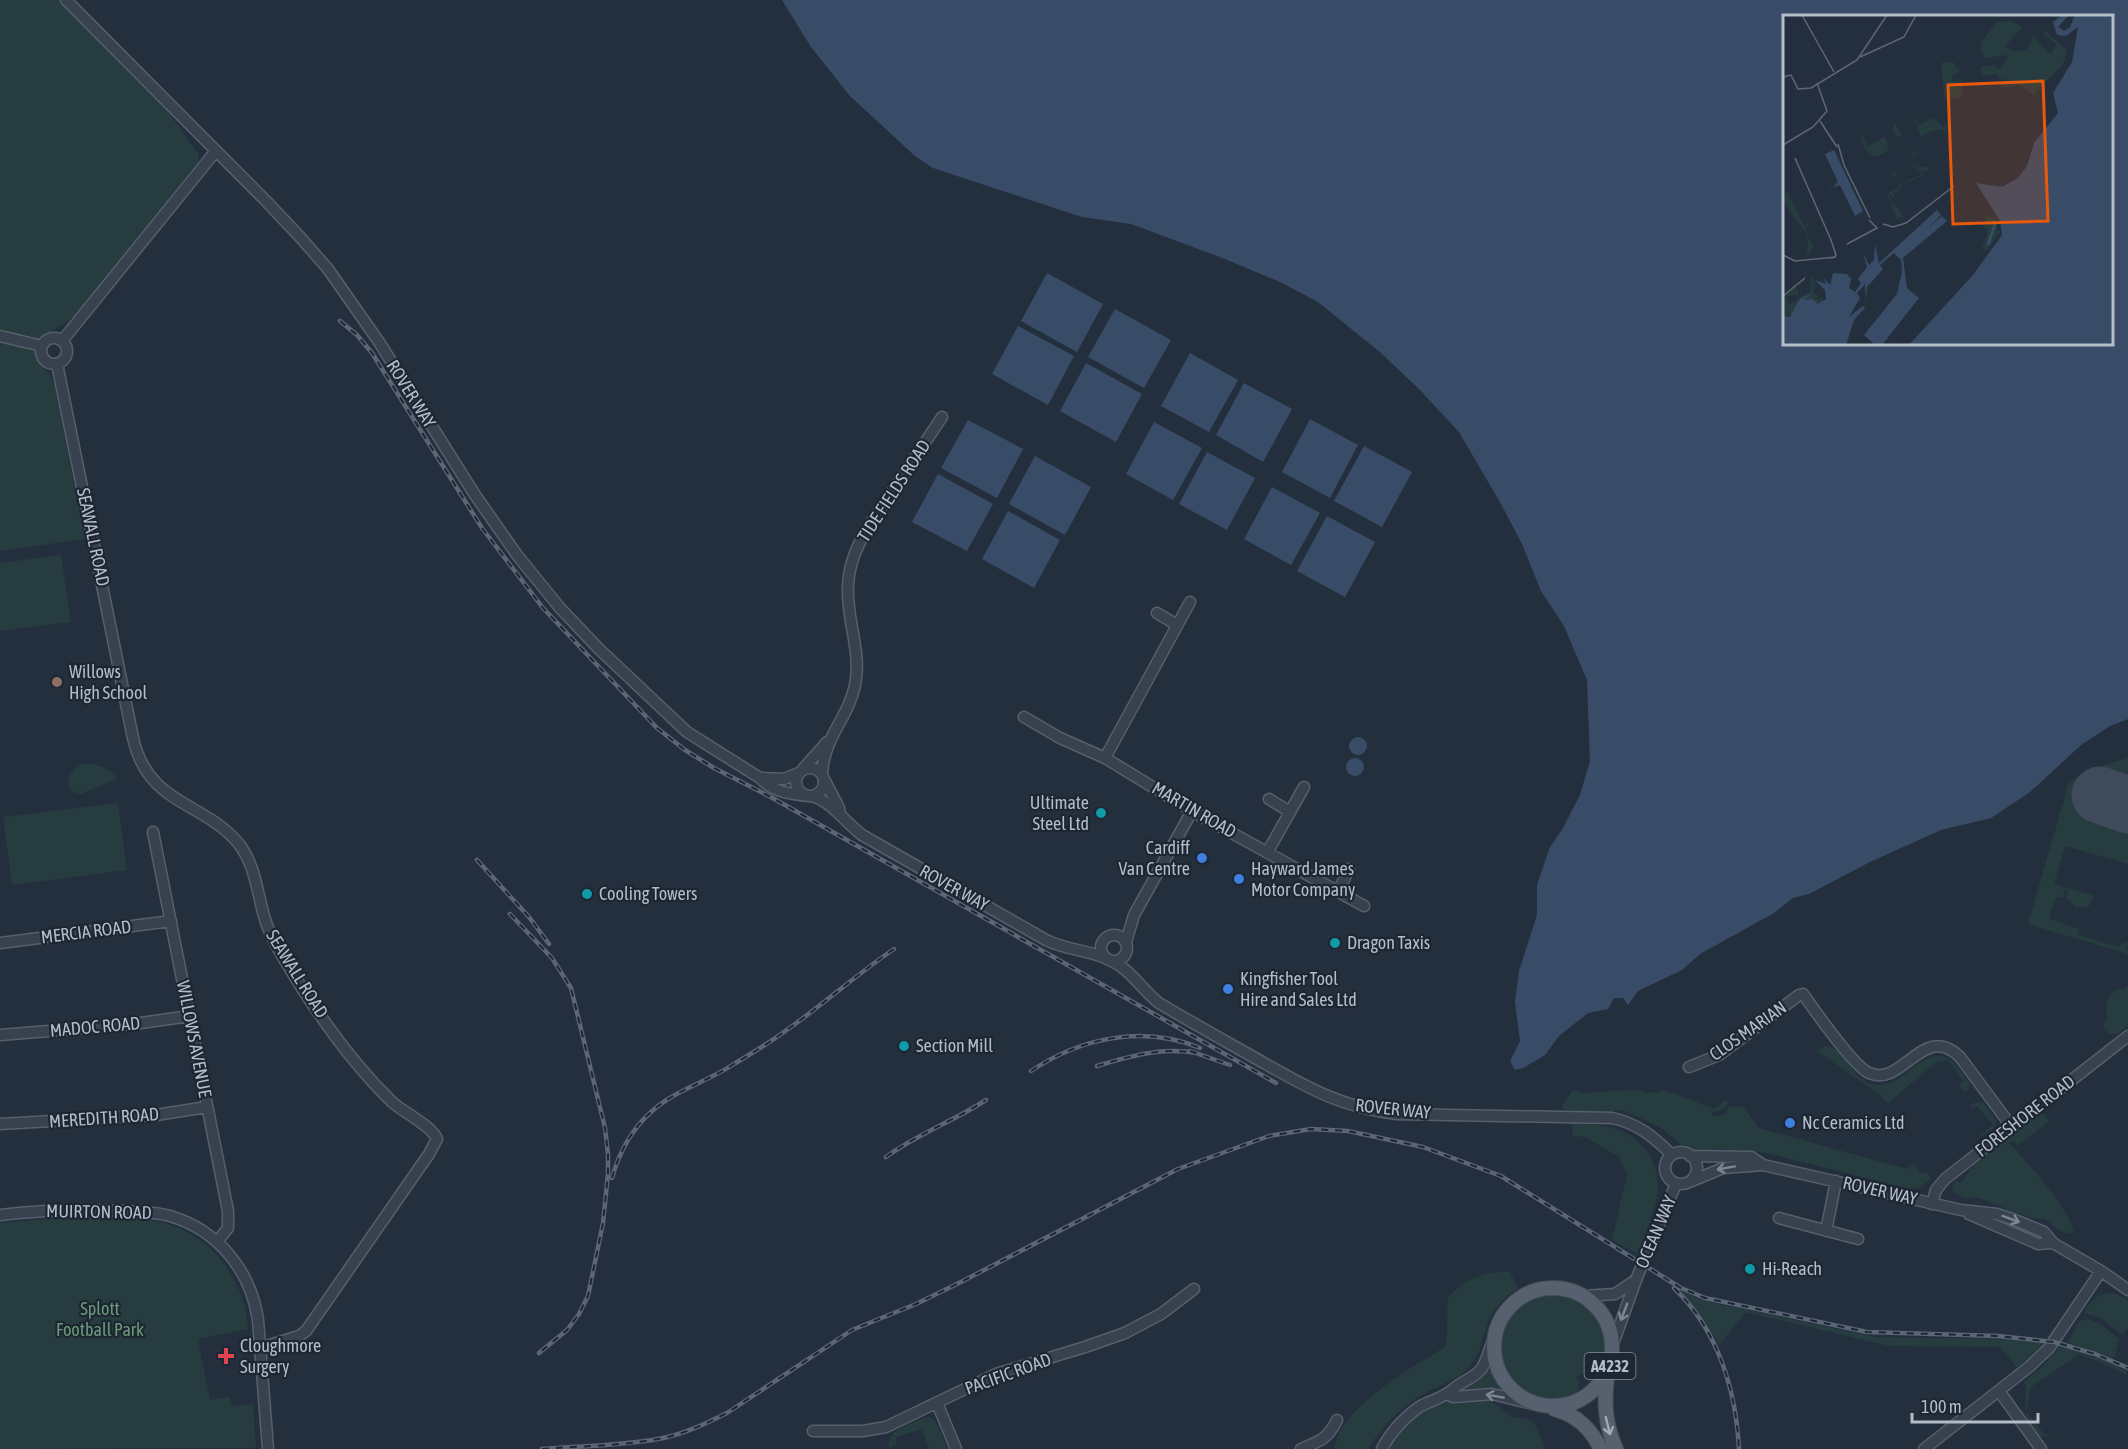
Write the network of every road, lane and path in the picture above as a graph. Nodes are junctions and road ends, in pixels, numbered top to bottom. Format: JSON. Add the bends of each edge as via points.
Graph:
{"nodes":[{"id":1,"x":66,"y":0,"type":"edge"},
{"id":2,"x":215,"y":152,"type":"junction"},
{"id":3,"x":0,"y":336,"type":"edge"},
{"id":4,"x":62,"y":341,"type":"junction"},
{"id":5,"x":42,"y":346,"type":"junction"},
{"id":6,"x":57,"y":364,"type":"junction"},
{"id":7,"x":942,"y":417,"type":"dead end"},
{"id":8,"x":1190,"y":602,"type":"dead end"},
{"id":9,"x":1157,"y":613,"type":"dead end"},
{"id":10,"x":1177,"y":625,"type":"junction"},
{"id":11,"x":1024,"y":717,"type":"dead end"},
{"id":12,"x":830,"y":740,"type":"junction"},
{"id":13,"x":1105,"y":758,"type":"junction"},
{"id":14,"x":801,"y":771,"type":"junction"},
{"id":15,"x":760,"y":778,"type":"junction"},
{"id":16,"x":824,"y":778,"type":"junction"},
{"id":17,"x":1304,"y":787,"type":"dead end"},
{"id":18,"x":810,"y":796,"type":"junction"},
{"id":19,"x":1269,"y":799,"type":"dead end"},
{"id":20,"x":1192,"y":811,"type":"junction"},
{"id":21,"x":1290,"y":812,"type":"junction"},
{"id":22,"x":840,"y":814,"type":"junction"},
{"id":23,"x":153,"y":832,"type":"dead end"},
{"id":24,"x":1268,"y":852,"type":"junction"},
{"id":25,"x":1349,"y":869,"type":"dead end"},
{"id":26,"x":1338,"y":892,"type":"junction"},
{"id":27,"x":1364,"y":906,"type":"dead end"},
{"id":28,"x":1134,"y":915,"type":"junction"},
{"id":29,"x":171,"y":921,"type":"junction"},
{"id":30,"x":1108,"y":938,"type":"junction"},
{"id":31,"x":0,"y":943,"type":"edge"},
{"id":32,"x":1127,"y":945,"type":"junction"},
{"id":33,"x":1075,"y":949,"type":"junction"},
{"id":34,"x":1110,"y":960,"type":"junction"},
{"id":35,"x":1138,"y":981,"type":"junction"},
{"id":36,"x":190,"y":1016,"type":"junction"},
{"id":37,"x":0,"y":1035,"type":"edge"},
{"id":38,"x":2128,"y":1036,"type":"edge"},
{"id":39,"x":1689,"y":1066,"type":"dead end"},
{"id":40,"x":207,"y":1107,"type":"junction"},
{"id":41,"x":0,"y":1124,"type":"edge"},
{"id":42,"x":2011,"y":1126,"type":"junction"},
{"id":43,"x":1672,"y":1155,"type":"junction"},
{"id":44,"x":1690,"y":1156,"type":"junction"},
{"id":45,"x":1763,"y":1165,"type":"junction"},
{"id":46,"x":1690,"y":1181,"type":"junction"},
{"id":47,"x":1836,"y":1181,"type":"junction"},
{"id":48,"x":1676,"y":1184,"type":"junction"},
{"id":49,"x":1932,"y":1204,"type":"junction"},
{"id":50,"x":0,"y":1215,"type":"edge"},
{"id":51,"x":1779,"y":1218,"type":"dead end"},
{"id":52,"x":1826,"y":1231,"type":"junction"},
{"id":53,"x":1858,"y":1239,"type":"dead end"},
{"id":54,"x":217,"y":1242,"type":"junction"},
{"id":55,"x":2101,"y":1271,"type":"junction"},
{"id":56,"x":1636,"y":1280,"type":"junction"},
{"id":57,"x":1194,"y":1289,"type":"dead end"},
{"id":58,"x":2128,"y":1290,"type":"edge"},
{"id":59,"x":1584,"y":1296,"type":"junction"},
{"id":60,"x":1497,"y":1328,"type":"junction"},
{"id":61,"x":1613,"y":1344,"type":"junction"},
{"id":62,"x":260,"y":1348,"type":"junction"},
{"id":63,"x":1607,"y":1375,"type":"junction"},
{"id":64,"x":1999,"y":1391,"type":"junction"},
{"id":65,"x":1448,"y":1395,"type":"junction"},
{"id":66,"x":937,"y":1403,"type":"junction"},
{"id":67,"x":1546,"y":1407,"type":"junction"},
{"id":68,"x":1337,"y":1420,"type":"dead end"},
{"id":69,"x":813,"y":1431,"type":"dead end"},
{"id":70,"x":268,"y":1449,"type":"edge"},
{"id":71,"x":956,"y":1449,"type":"edge"},
{"id":72,"x":1301,"y":1449,"type":"edge"},
{"id":73,"x":1382,"y":1449,"type":"edge"},
{"id":74,"x":1601,"y":1449,"type":"edge"},
{"id":75,"x":1616,"y":1449,"type":"edge"},
{"id":76,"x":1924,"y":1449,"type":"edge"},
{"id":77,"x":2041,"y":1449,"type":"edge"}],
"edges":[{"from":1,"to":2,"type":"street","name":"ROVER WAY"},
{"from":2,"to":4,"type":"street"},
{"from":2,"to":15,"type":"street","name":"ROVER WAY","via":[[300,237],[349,297],[475,495],[560,608],[687,732]]},
{"from":3,"to":5,"type":"street"},
{"from":4,"to":5,"type":"street","via":[[52,338]]},
{"from":4,"to":6,"type":"street","via":[[67,353]]},
{"from":5,"to":6,"type":"street","via":[[43,358]]},
{"from":6,"to":62,"type":"street","name":"SEAWALL ROAD","via":[[133,738],[141,761],[166,793],[220,826],[241,847],[253,870],[270,933],[310,999],[383,1092],[437,1139],[306,1331]]},
{"from":7,"to":12,"type":"street","name":"TIDE FIELDS ROAD","via":[[855,552],[848,595],[857,674],[853,694]]},
{"from":8,"to":10,"type":"street"},
{"from":9,"to":10,"type":"street"},
{"from":10,"to":13,"type":"street"},
{"from":11,"to":13,"type":"street","name":"MARTIN ROAD"},
{"from":12,"to":14,"type":"street","name":"TIDE FIELDS ROAD"},
{"from":12,"to":16,"type":"street","name":"TIDE FIELDS ROAD","via":[[825,750]]},
{"from":13,"to":20,"type":"street","name":"MARTIN ROAD"},
{"from":14,"to":15,"type":"street","via":[[784,779]]},
{"from":14,"to":16,"type":"street","via":[[816,768]]},
{"from":14,"to":18,"type":"street","via":[[796,781],[798,789]]},
{"from":15,"to":18,"type":"street","name":"ROVER WAY","via":[[778,790]]},
{"from":16,"to":18,"type":"street","via":[[822,790]]},
{"from":16,"to":22,"type":"street","name":"ROVER WAY"},
{"from":17,"to":21,"type":"street"},
{"from":18,"to":22,"type":"street","name":"ROVER WAY"},
{"from":19,"to":21,"type":"street"},
{"from":20,"to":24,"type":"street","name":"MARTIN ROAD"},
{"from":20,"to":28,"type":"street"},
{"from":21,"to":24,"type":"street"},
{"from":22,"to":33,"type":"street","name":"ROVER WAY","via":[[879,846],[1046,939]]},
{"from":23,"to":29,"type":"street","name":"WILLOWS AVENUE"},
{"from":24,"to":26,"type":"street","name":"MARTIN ROAD"},
{"from":25,"to":26,"type":"street"},
{"from":26,"to":27,"type":"street","name":"MARTIN ROAD"},
{"from":28,"to":30,"type":"street"},
{"from":28,"to":32,"type":"street"},
{"from":29,"to":31,"type":"street","name":"MERCIA ROAD"},
{"from":29,"to":36,"type":"street","name":"WILLOWS AVENUE"},
{"from":30,"to":32,"type":"street","via":[[1122,937]]},
{"from":30,"to":33,"type":"street"},
{"from":30,"to":34,"type":"street","via":[[1101,949]]},
{"from":32,"to":34,"type":"street","via":[[1123,958]]},
{"from":32,"to":35,"type":"street","name":"ROVER WAY"},
{"from":33,"to":34,"type":"street","name":"ROVER WAY"},
{"from":34,"to":35,"type":"street","name":"ROVER WAY"},
{"from":35,"to":43,"type":"street","name":"ROVER WAY","via":[[1159,1003],[1339,1102],[1397,1114],[1612,1118],[1633,1124]]},
{"from":36,"to":37,"type":"street","name":"MADOC ROAD"},
{"from":36,"to":40,"type":"street","name":"WILLOWS AVENUE"},
{"from":38,"to":42,"type":"street","name":"FORESHORE ROAD"},
{"from":39,"to":42,"type":"street","name":"CLOS MARIAN","via":[[1713,1059],[1803,994],[1858,1065],[1872,1074],[1892,1072],[1930,1047],[1955,1052]]},
{"from":40,"to":41,"type":"street","name":"MEREDITH ROAD","via":[[156,1115]]},
{"from":40,"to":54,"type":"street","name":"WILLOWS AVENUE","via":[[229,1217],[228,1228]]},
{"from":42,"to":49,"type":"street","name":"FORESHORE ROAD","via":[[1945,1179]]},
{"from":43,"to":44,"type":"street","via":[[1681,1152]]},
{"from":43,"to":48,"type":"street","via":[[1665,1163],[1665,1174]]},
{"from":44,"to":45,"type":"street","name":"ROVER WAY","via":[[1751,1157]]},
{"from":44,"to":46,"type":"street","via":[[1697,1168]]},
{"from":45,"to":46,"type":"street","name":"ROVER WAY","one_way":true,"via":[[1723,1168]]},
{"from":45,"to":47,"type":"street","name":"ROVER WAY"},
{"from":46,"to":48,"type":"street"},
{"from":47,"to":49,"type":"street","name":"ROVER WAY"},
{"from":47,"to":52,"type":"street"},
{"from":48,"to":56,"type":"street","name":"OCEAN WAY","bridge":true},
{"from":49,"to":55,"type":"street","name":"ROVER WAY","via":[[1961,1210],[2038,1244],[2053,1243]]},
{"from":50,"to":54,"type":"street","name":"MUIRTON ROAD","via":[[65,1210],[151,1212],[184,1221]]},
{"from":51,"to":52,"type":"street"},
{"from":52,"to":53,"type":"street"},
{"from":54,"to":62,"type":"street","name":"MUIRTON ROAD","via":[[236,1262],[250,1289]]},
{"from":55,"to":58,"type":"street"},
{"from":55,"to":64,"type":"street","via":[[2049,1348]]},
{"from":56,"to":59,"type":"street","name":"OCEAN WAY","via":[[1615,1294]]},
{"from":56,"to":61,"type":"street","name":"OCEAN WAY","one_way":true},
{"from":57,"to":66,"type":"street","name":"PACIFIC ROAD","via":[[1161,1314],[1125,1333],[1008,1370]]},
{"from":59,"to":60,"type":"main road","via":[[1558,1288],[1529,1293],[1506,1310]]},
{"from":59,"to":61,"type":"main road","number":"A4232","via":[[1606,1319]]},
{"from":60,"to":65,"type":"street","via":[[1482,1368]]},
{"from":60,"to":67,"type":"main road","via":[[1494,1353],[1501,1376],[1514,1391]]},
{"from":61,"to":63,"type":"main road","number":"A4232"},
{"from":62,"to":70,"type":"street","name":"MUIRTON ROAD"},
{"from":63,"to":67,"type":"main road","number":"A4232","via":[[1579,1401]]},
{"from":63,"to":75,"type":"main road","number":"A4232","one_way":true,"via":[[1604,1401]]},
{"from":64,"to":76,"type":"street"},
{"from":64,"to":77,"type":"street"},
{"from":67,"to":65,"type":"street","one_way":true,"via":[[1492,1394]]},
{"from":65,"to":73,"type":"street","via":[[1419,1407]]},
{"from":66,"to":69,"type":"street","name":"PACIFIC ROAD","via":[[878,1429]]},
{"from":66,"to":71,"type":"street"},
{"from":67,"to":74,"type":"main road","via":[[1568,1412],[1578,1419]]},
{"from":68,"to":72,"type":"street","via":[[1331,1433]]}]}
